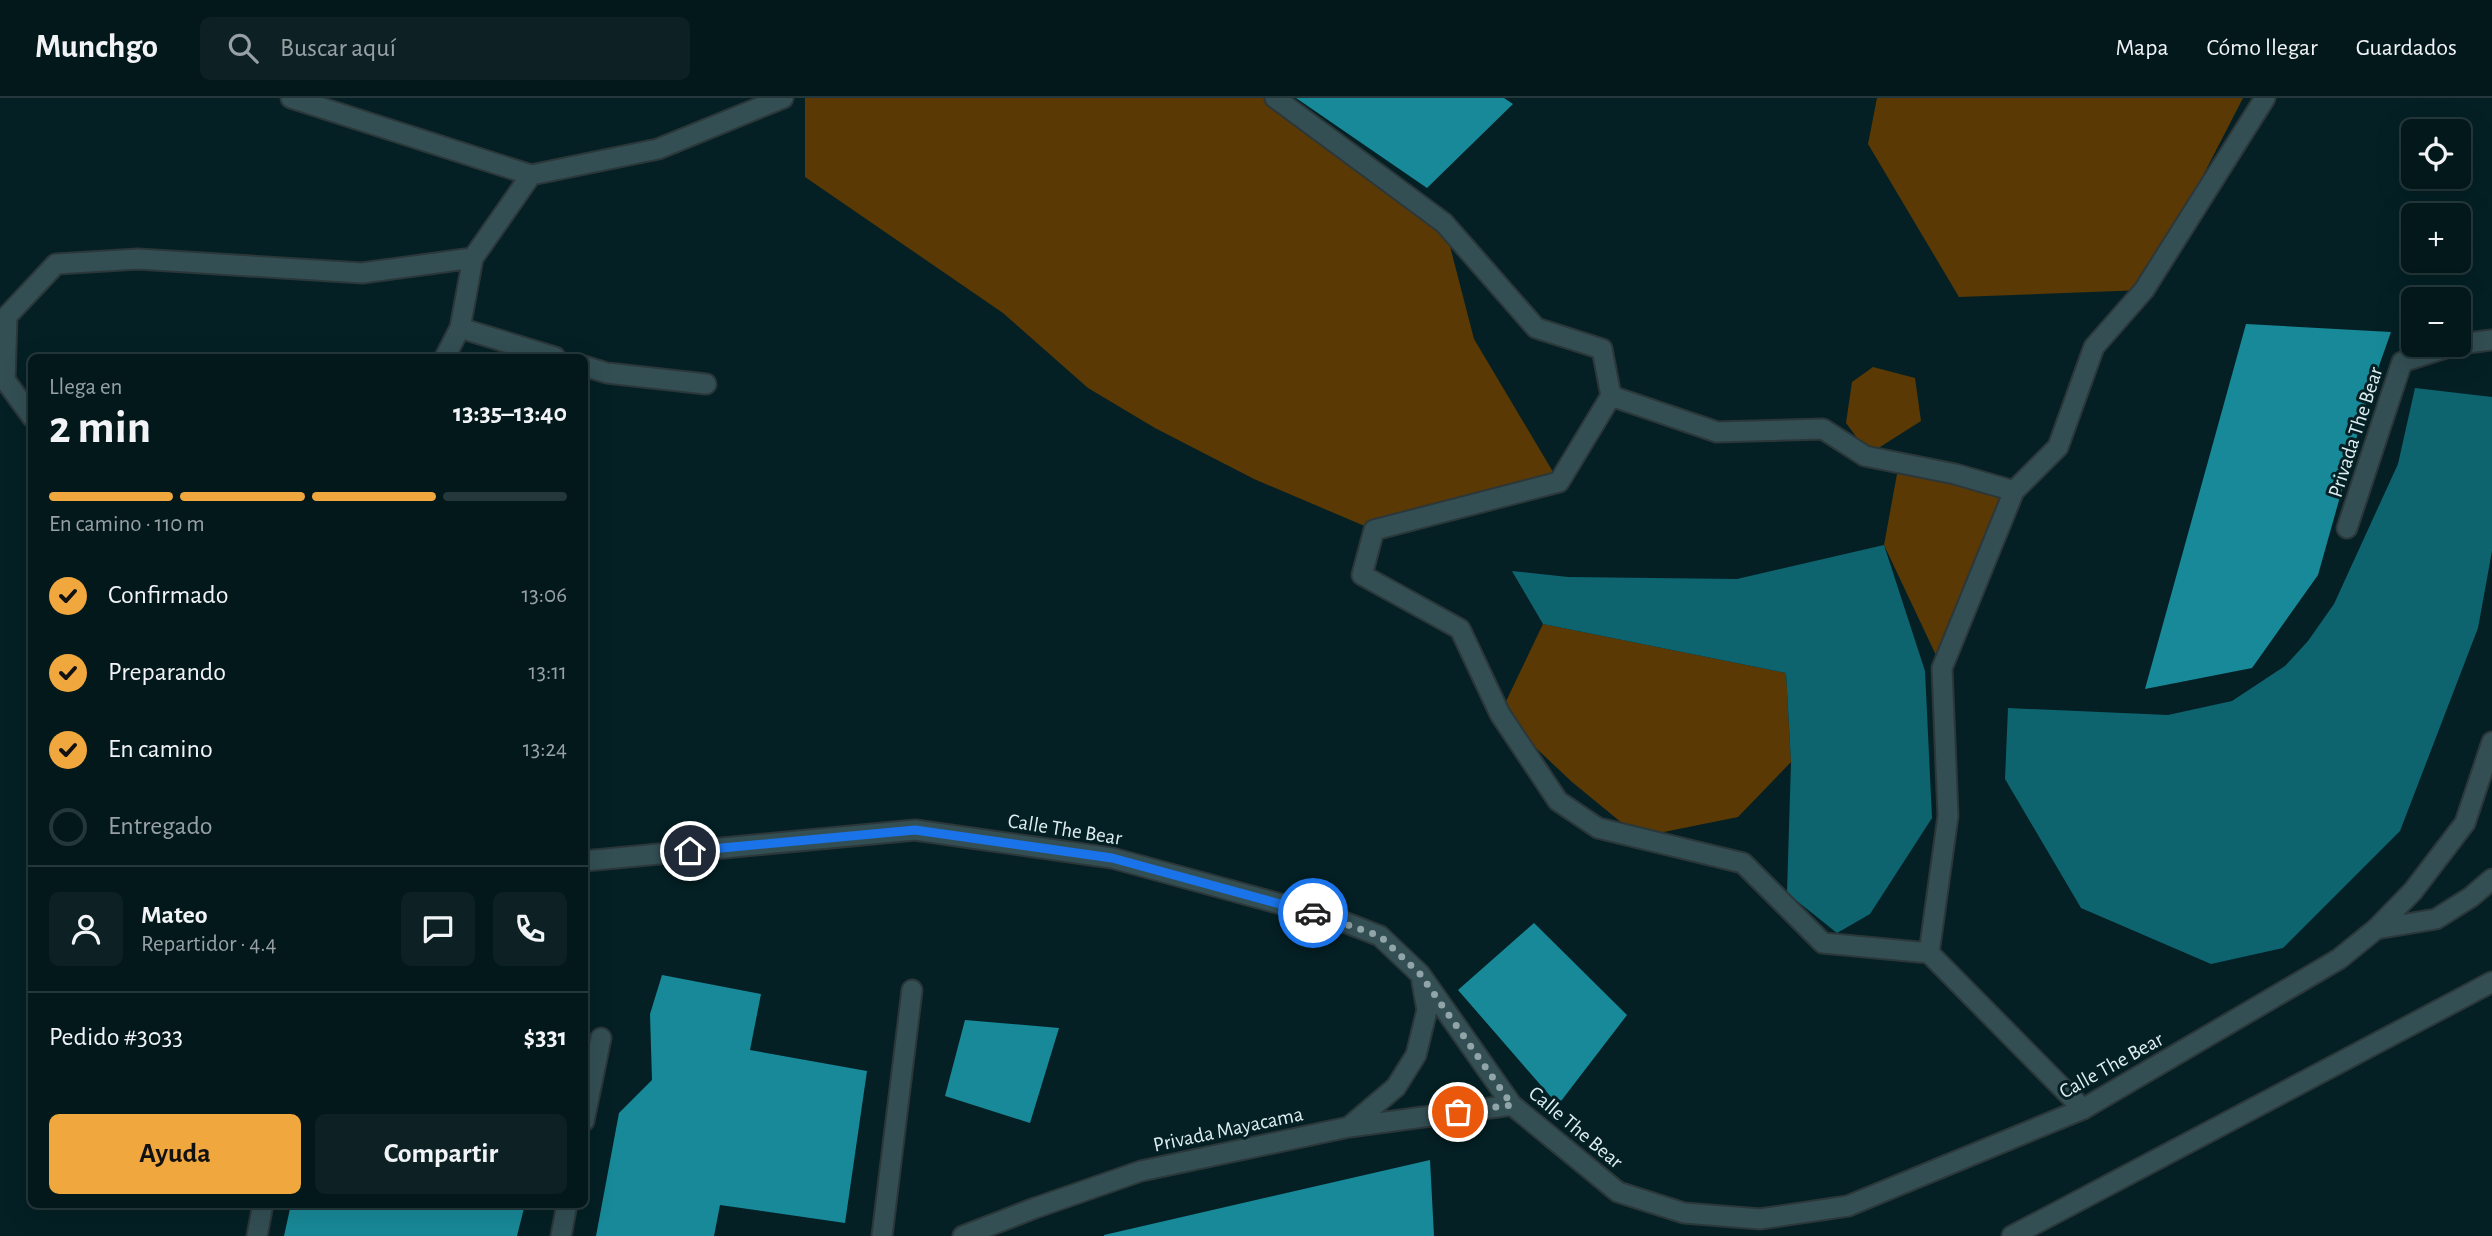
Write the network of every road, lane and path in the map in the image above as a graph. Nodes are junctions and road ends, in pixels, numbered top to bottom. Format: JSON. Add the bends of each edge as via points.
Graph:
{"nodes":[{"id":1,"x":291,"y":98,"type":"edge"},
{"id":2,"x":783,"y":98,"type":"edge"},
{"id":3,"x":1275,"y":98,"type":"edge"},
{"id":4,"x":2265,"y":98,"type":"edge"},
{"id":5,"x":531,"y":175,"type":"junction"},
{"id":6,"x":473,"y":258,"type":"junction"},
{"id":7,"x":460,"y":328,"type":"junction"},
{"id":8,"x":2492,"y":340,"type":"edge"},
{"id":9,"x":2471,"y":342,"type":"edge"},
{"id":10,"x":447,"y":354,"type":"edge"},
{"id":11,"x":545,"y":354,"type":"edge"},
{"id":12,"x":2417,"y":357,"type":"edge"},
{"id":13,"x":588,"y":367,"type":"edge"},
{"id":14,"x":706,"y":384,"type":"dead end"},
{"id":15,"x":1611,"y":396,"type":"junction"},
{"id":16,"x":28,"y":412,"type":"edge"},
{"id":17,"x":2014,"y":491,"type":"junction"},
{"id":18,"x":2347,"y":528,"type":"dead end"},
{"id":19,"x":2492,"y":743,"type":"edge"},
{"id":20,"x":588,"y":861,"type":"edge"},
{"id":21,"x":2492,"y":879,"type":"edge"},
{"id":22,"x":2376,"y":929,"type":"junction"},
{"id":23,"x":1929,"y":953,"type":"junction"},
{"id":24,"x":1420,"y":974,"type":"junction"},
{"id":25,"x":2492,"y":982,"type":"edge"},
{"id":26,"x":912,"y":990,"type":"dead end"},
{"id":27,"x":601,"y":1038,"type":"dead end"},
{"id":28,"x":588,"y":1101,"type":"edge"},
{"id":29,"x":1512,"y":1105,"type":"junction"},
{"id":30,"x":2083,"y":1109,"type":"junction"},
{"id":31,"x":1349,"y":1127,"type":"junction"},
{"id":32,"x":262,"y":1208,"type":"edge"},
{"id":33,"x":567,"y":1208,"type":"edge"},
{"id":34,"x":257,"y":1236,"type":"edge"},
{"id":35,"x":561,"y":1236,"type":"edge"},
{"id":36,"x":882,"y":1236,"type":"edge"},
{"id":37,"x":964,"y":1236,"type":"edge"},
{"id":38,"x":2012,"y":1236,"type":"edge"}],
"edges":[{"from":1,"to":5,"type":"street"},
{"from":2,"to":5,"type":"street","via":[[658,149]]},
{"from":3,"to":15,"type":"street","via":[[1444,223],[1536,328],[1602,349]]},
{"from":4,"to":17,"type":"street","via":[[2144,290],[2094,346],[2059,447]]},
{"from":5,"to":6,"type":"street"},
{"from":6,"to":7,"type":"street"},
{"from":6,"to":16,"type":"street","via":[[362,273],[138,259],[56,264],[7,316],[5,380]]},
{"from":7,"to":10,"type":"street"},
{"from":7,"to":11,"type":"street"},
{"from":8,"to":9,"type":"street","name":"Privada The Bear"},
{"from":12,"to":18,"type":"street","name":"Privada The Bear","via":[[2402,362]]},
{"from":13,"to":14,"type":"street"},
{"from":15,"to":17,"type":"street","via":[[1717,432],[1823,429],[1864,456]]},
{"from":15,"to":23,"type":"street","via":[[1559,482],[1374,530],[1362,575],[1460,629],[1500,714],[1558,801],[1598,828],[1742,863],[1823,943]]},
{"from":17,"to":23,"type":"street","via":[[1942,668],[1948,816]]},
{"from":19,"to":22,"type":"street","name":"Calle The Bear","via":[[2465,823],[2413,891]]},
{"from":20,"to":24,"type":"street","name":"Calle The Bear","via":[[915,830],[1112,858],[1339,920],[1380,936]]},
{"from":21,"to":22,"type":"street","via":[[2436,919]]},
{"from":22,"to":30,"type":"street","name":"Calle The Bear","via":[[2339,959]]},
{"from":23,"to":30,"type":"street"},
{"from":24,"to":29,"type":"street","name":"Calle The Bear"},
{"from":24,"to":31,"type":"street","via":[[1427,1010],[1416,1055],[1396,1087]]},
{"from":25,"to":38,"type":"street"},
{"from":26,"to":36,"type":"street"},
{"from":27,"to":28,"type":"street"},
{"from":29,"to":30,"type":"street","name":"Calle The Bear","via":[[1618,1192],[1684,1213],[1760,1219],[1848,1206]]},
{"from":29,"to":31,"type":"street","name":"Privada Mayacama"},
{"from":31,"to":37,"type":"street","name":"Privada Mayacama","via":[[1140,1171]]},
{"from":32,"to":34,"type":"street"},
{"from":33,"to":35,"type":"street"}]}
